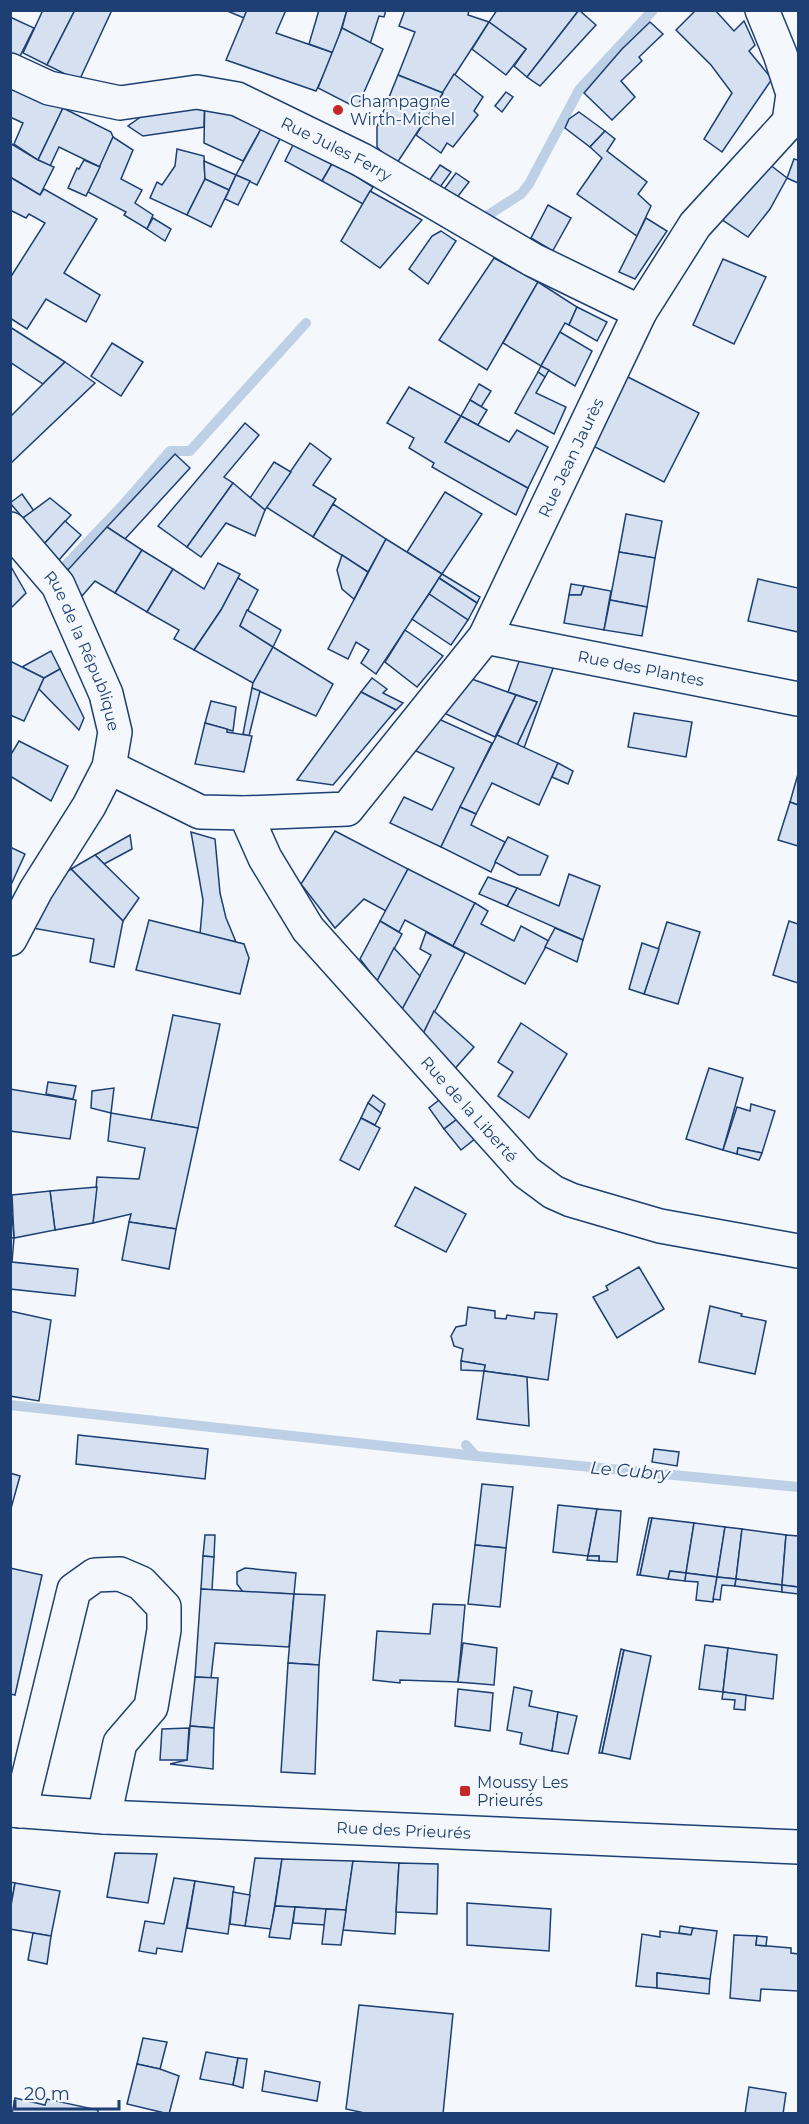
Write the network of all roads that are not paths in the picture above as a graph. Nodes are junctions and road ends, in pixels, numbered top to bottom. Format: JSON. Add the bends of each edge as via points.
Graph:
{"nodes":[{"id":1,"x":762,"y":10,"type":"edge"},
{"id":2,"x":10,"y":70,"type":"edge"},
{"id":3,"x":794,"y":123,"type":"edge"},
{"id":4,"x":640,"y":312,"type":"junction"},
{"id":5,"x":10,"y":529,"type":"edge"},
{"id":6,"x":484,"y":637,"type":"junction"},
{"id":7,"x":798,"y":699,"type":"edge"},
{"id":8,"x":109,"y":766,"type":"junction"},
{"id":9,"x":245,"y":813,"type":"junction"},
{"id":10,"x":10,"y":939,"type":"edge"},
{"id":11,"x":798,"y":1251,"type":"edge"},
{"id":12,"x":15,"y":1810,"type":"edge"},
{"id":13,"x":104,"y":1817,"type":"junction"},
{"id":14,"x":798,"y":1847,"type":"edge"}],
"edges":[{"from":1,"to":3,"type":"street","name":"Rue Jean Jaurès","via":[[793,94]]},
{"from":2,"to":4,"type":"street","name":"Rue Jules Ferry","via":[[49,88],[120,103],[197,92],[237,99],[362,160],[533,260]]},
{"from":3,"to":4,"type":"street","name":"Rue Jean Jaurès","via":[[695,225]]},
{"from":4,"to":6,"type":"street","name":"Rue Jean Jaurès"},
{"from":5,"to":8,"type":"street","name":"Rue de la République","via":[[58,585],[106,694],[115,732]]},
{"from":6,"to":7,"type":"street","name":"Rue des Plantes"},
{"from":6,"to":9,"type":"street","name":"Rue Jean Jaurès","via":[[347,808]]},
{"from":8,"to":9,"type":"street","name":"Rue Jean Jaurès","via":[[200,812]]},
{"from":8,"to":10,"type":"street","name":"Rue de la République","via":[[90,806]]},
{"from":9,"to":11,"type":"street","name":"Rue de la Liberté","via":[[308,930],[526,1172],[552,1192],[660,1226]]},
{"from":12,"to":13,"type":"street","name":"Rue des Prieurés"},
{"from":12,"to":13,"type":"street","via":[[74,1590],[95,1575],[120,1574],[141,1583],[164,1606],[164,1630],[151,1707],[120,1743]]},
{"from":13,"to":14,"type":"street","name":"Rue des Prieurés"}]}
